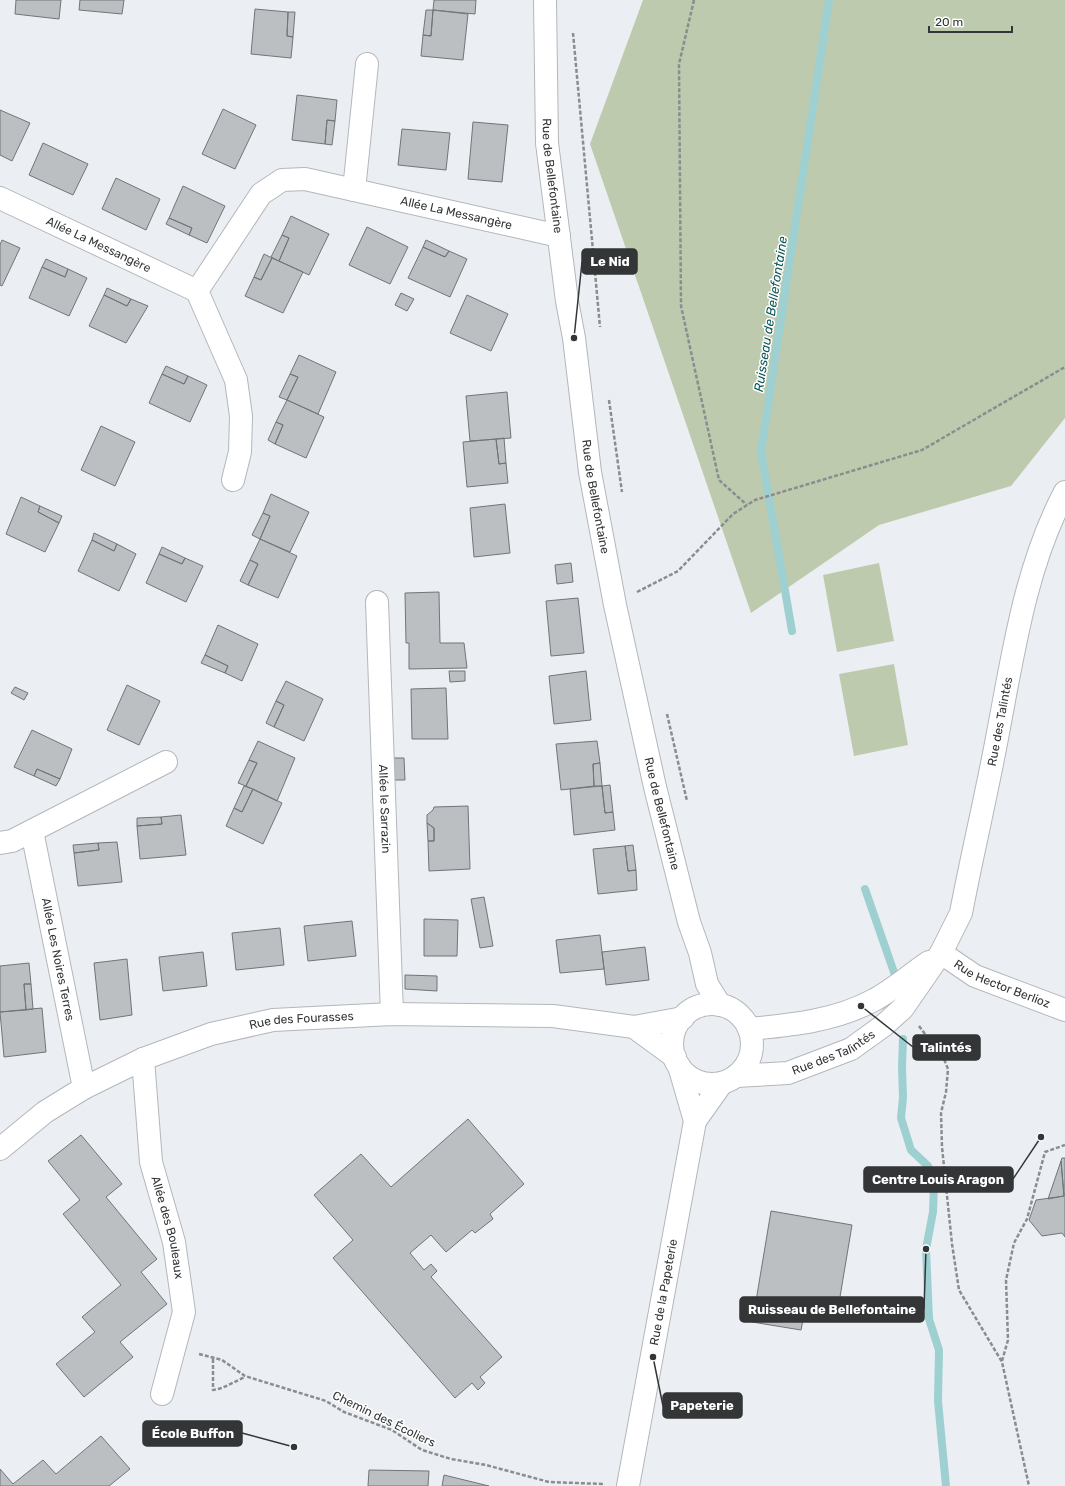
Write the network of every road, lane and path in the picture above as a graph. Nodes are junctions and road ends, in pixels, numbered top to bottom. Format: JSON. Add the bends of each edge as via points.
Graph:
{"nodes":[{"id":1,"x":545,"y":0,"type":"edge"},
{"id":2,"x":694,"y":0,"type":"edge"},
{"id":3,"x":573,"y":32,"type":"dead end"},
{"id":4,"x":367,"y":64,"type":"dead end"},
{"id":5,"x":354,"y":190,"type":"junction"},
{"id":6,"x":0,"y":198,"type":"edge"},
{"id":7,"x":559,"y":236,"type":"junction"},
{"id":8,"x":197,"y":291,"type":"junction"},
{"id":9,"x":600,"y":335,"type":"dead end"},
{"id":10,"x":1065,"y":367,"type":"edge"},
{"id":11,"x":608,"y":396,"type":"dead end"},
{"id":12,"x":233,"y":480,"type":"dead end"},
{"id":13,"x":1065,"y":492,"type":"edge"},
{"id":14,"x":622,"y":495,"type":"dead end"},
{"id":15,"x":747,"y":505,"type":"junction"},
{"id":16,"x":635,"y":586,"type":"dead end"},
{"id":17,"x":637,"y":592,"type":"junction"},
{"id":18,"x":639,"y":600,"type":"dead end"},
{"id":19,"x":377,"y":602,"type":"dead end"},
{"id":20,"x":665,"y":706,"type":"dead end"},
{"id":21,"x":166,"y":762,"type":"dead end"},
{"id":22,"x":688,"y":805,"type":"dead end"},
{"id":23,"x":32,"y":831,"type":"junction"},
{"id":24,"x":0,"y":843,"type":"edge"},
{"id":25,"x":941,"y":953,"type":"junction"},
{"id":26,"x":707,"y":984,"type":"junction"},
{"id":27,"x":720,"y":1005,"type":"junction"},
{"id":28,"x":1065,"y":1010,"type":"edge"},
{"id":29,"x":392,"y":1014,"type":"junction"},
{"id":30,"x":687,"y":1014,"type":"junction"},
{"id":31,"x":914,"y":1020,"type":"dead end"},
{"id":32,"x":634,"y":1027,"type":"junction"},
{"id":33,"x":750,"y":1029,"type":"junction"},
{"id":34,"x":142,"y":1059,"type":"junction"},
{"id":35,"x":677,"y":1061,"type":"junction"},
{"id":36,"x":729,"y":1080,"type":"junction"},
{"id":37,"x":84,"y":1088,"type":"junction"},
{"id":38,"x":695,"y":1121,"type":"junction"},
{"id":39,"x":1065,"y":1145,"type":"edge"},
{"id":40,"x":0,"y":1149,"type":"edge"},
{"id":41,"x":212,"y":1359,"type":"dead end"},
{"id":42,"x":222,"y":1360,"type":"dead end"},
{"id":43,"x":1002,"y":1362,"type":"junction"},
{"id":44,"x":245,"y":1376,"type":"junction"},
{"id":45,"x":162,"y":1394,"type":"dead end"},
{"id":46,"x":618,"y":1485,"type":"edge"},
{"id":47,"x":1029,"y":1486,"type":"edge"}],
"edges":[{"from":1,"to":7,"type":"street","name":"Rue de Bellefontaine","via":[[547,143]]},
{"from":2,"to":15,"type":"path","via":[[679,64],[681,306],[719,480]]},
{"from":3,"to":9,"type":"path"},
{"from":4,"to":5,"type":"street"},
{"from":5,"to":7,"type":"street","name":"Allée La Messangère"},
{"from":5,"to":8,"type":"street","name":"Allée La Messangère","via":[[305,179],[282,180],[261,194]]},
{"from":6,"to":8,"type":"street","name":"Allée La Messangère"},
{"from":7,"to":26,"type":"street","name":"Rue de Bellefontaine","via":[[590,472],[615,605],[655,787]]},
{"from":8,"to":12,"type":"street","via":[[236,380],[241,416],[240,452]]},
{"from":10,"to":15,"type":"path","via":[[922,450],[785,490]]},
{"from":11,"to":14,"type":"path"},
{"from":13,"to":25,"type":"street","name":"Rue des Talintés","via":[[1044,537],[1033,570],[1016,639],[961,913]]},
{"from":15,"to":17,"type":"path","via":[[733,514],[678,571]]},
{"from":16,"to":17,"type":"path"},
{"from":17,"to":18,"type":"path"},
{"from":19,"to":29,"type":"street","name":"Allée le Sarrazin"},
{"from":20,"to":22,"type":"path"},
{"from":21,"to":23,"type":"street"},
{"from":23,"to":24,"type":"street","via":[[12,841]]},
{"from":23,"to":37,"type":"street","name":"Allée Les Noires Terres"},
{"from":25,"to":28,"type":"street","name":"Rue Hector Berlioz","via":[[975,976]]},
{"from":25,"to":33,"type":"street","name":"Rue des Talintés","via":[[889,990],[861,1006],[809,1022]]},
{"from":25,"to":36,"type":"street","name":"Rue des Talintés","via":[[903,1008],[884,1026],[851,1049],[788,1074]]},
{"from":26,"to":27,"type":"street","name":"Rue de Bellefontaine"},
{"from":26,"to":30,"type":"street"},
{"from":27,"to":30,"type":"street","via":[[704,1006]]},
{"from":27,"to":33,"type":"street","via":[[742,1018]]},
{"from":29,"to":32,"type":"street","name":"Rue des Fourasses","via":[[553,1016]]},
{"from":29,"to":34,"type":"street","name":"Rue des Fourasses","via":[[273,1020],[211,1034]]},
{"from":30,"to":32,"type":"street"},
{"from":30,"to":35,"type":"street","via":[[673,1036]]},
{"from":31,"to":43,"type":"path","via":[[925,1031],[948,1069],[941,1113],[942,1147],[959,1290]]},
{"from":32,"to":35,"type":"street"},
{"from":33,"to":36,"type":"street","via":[[751,1055],[745,1067]]},
{"from":34,"to":37,"type":"street","name":"Rue des Fourasses"},
{"from":34,"to":45,"type":"street","name":"Allée des Bouleaux","via":[[151,1162],[174,1242],[184,1312]]},
{"from":35,"to":36,"type":"street","via":[[687,1075],[698,1081],[710,1084]]},
{"from":35,"to":38,"type":"street","name":"Rue de la Papeterie"},
{"from":36,"to":38,"type":"street","name":"Rue de la Papeterie"},
{"from":37,"to":40,"type":"street","name":"Rue des Fourasses","via":[[45,1112]]},
{"from":38,"to":46,"type":"street","name":"Rue de la Papeterie"},
{"from":39,"to":43,"type":"path","via":[[1045,1152],[1027,1219],[1014,1243],[1006,1280],[1008,1340]]},
{"from":41,"to":44,"type":"path","via":[[213,1390]]},
{"from":42,"to":44,"type":"path","name":"Chemin des Écoliers"},
{"from":43,"to":47,"type":"path"},
{"from":44,"to":46,"type":"path","name":"Chemin des Écoliers","via":[[326,1401],[344,1412],[392,1430],[422,1450],[451,1459],[486,1465],[549,1482]]}]}
